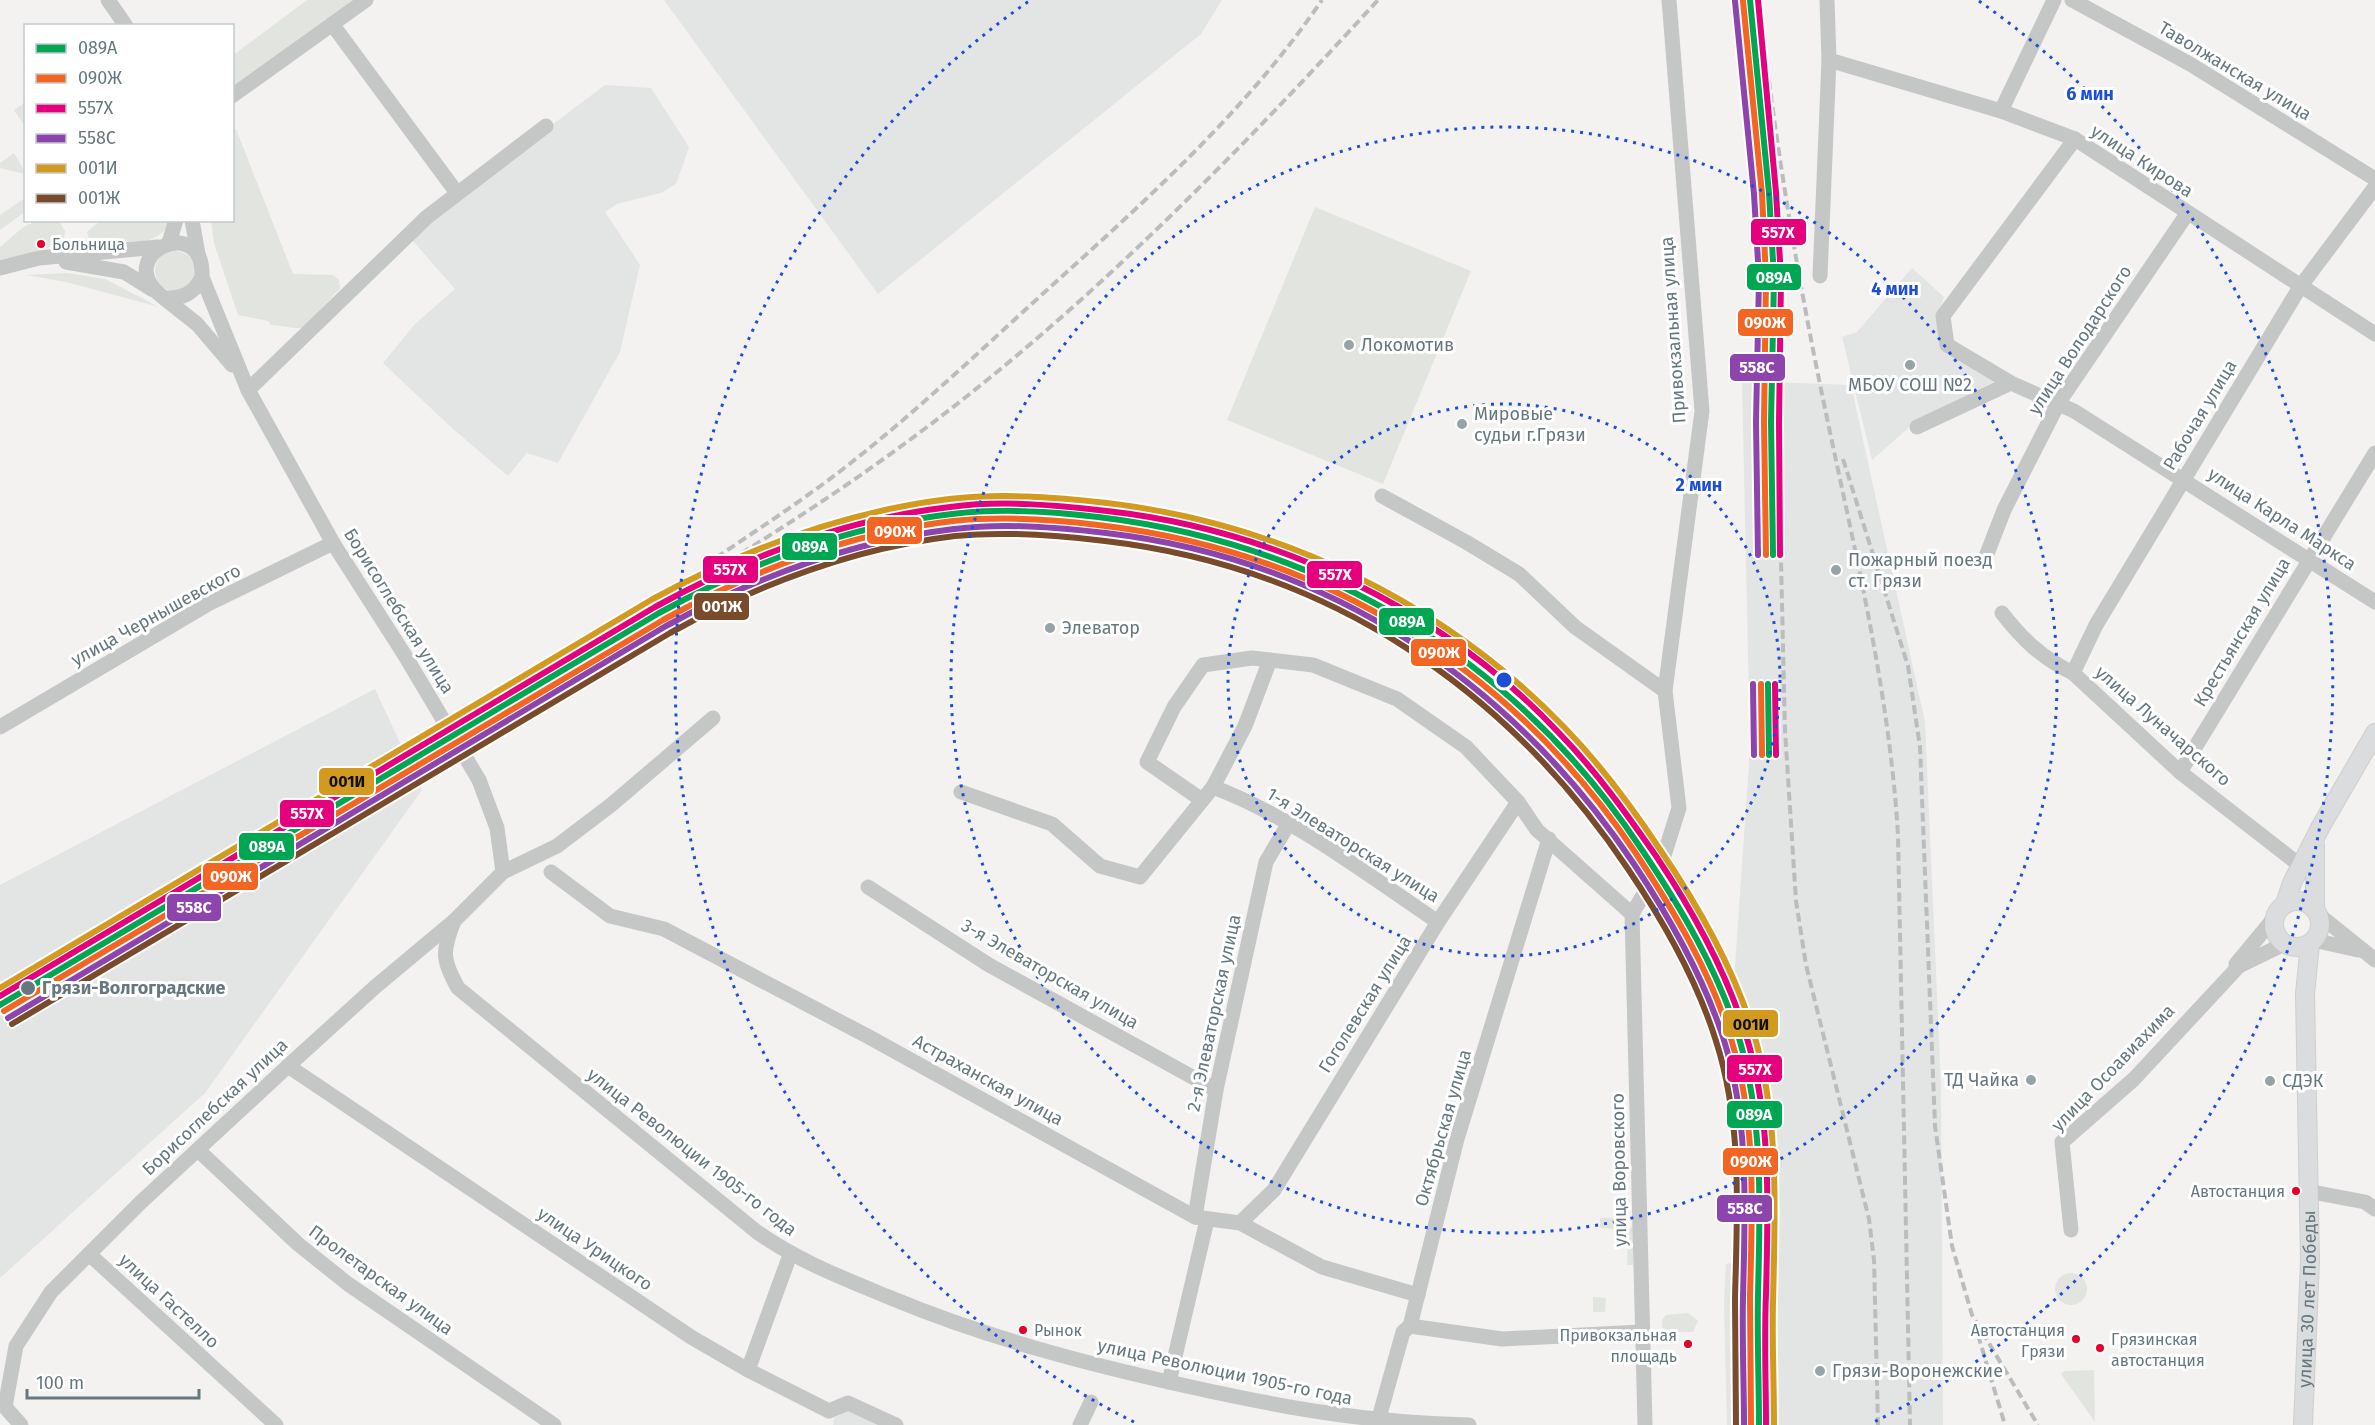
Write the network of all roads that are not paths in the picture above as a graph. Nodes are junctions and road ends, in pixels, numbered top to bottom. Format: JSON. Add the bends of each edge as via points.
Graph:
{"nodes":[{"id":1,"x":108,"y":0,"type":"edge"},
{"id":2,"x":366,"y":0,"type":"edge"},
{"id":3,"x":1669,"y":0,"type":"edge"},
{"id":4,"x":1827,"y":0,"type":"edge"},
{"id":5,"x":2054,"y":0,"type":"edge"},
{"id":6,"x":2072,"y":0,"type":"edge"},
{"id":7,"x":125,"y":24,"type":"edge"},
{"id":8,"x":332,"y":24,"type":"junction"},
{"id":9,"x":1829,"y":60,"type":"junction"},
{"id":10,"x":234,"y":95,"type":"edge"},
{"id":11,"x":2001,"y":111,"type":"junction"},
{"id":12,"x":546,"y":126,"type":"dead end"},
{"id":13,"x":2074,"y":139,"type":"junction"},
{"id":14,"x":2375,"y":179,"type":"edge"},
{"id":15,"x":2375,"y":187,"type":"edge"},
{"id":16,"x":457,"y":193,"type":"junction"},
{"id":17,"x":2187,"y":214,"type":"junction"},
{"id":18,"x":175,"y":222,"type":"edge"},
{"id":19,"x":192,"y":222,"type":"edge"},
{"id":20,"x":164,"y":245,"type":"junction"},
{"id":21,"x":198,"y":254,"type":"junction"},
{"id":22,"x":39,"y":258,"type":"junction"},
{"id":23,"x":0,"y":268,"type":"edge"},
{"id":24,"x":1820,"y":276,"type":"dead end"},
{"id":25,"x":202,"y":277,"type":"junction"},
{"id":26,"x":2300,"y":287,"type":"junction"},
{"id":27,"x":159,"y":294,"type":"junction"},
{"id":28,"x":2375,"y":334,"type":"edge"},
{"id":29,"x":2011,"y":383,"type":"junction"},
{"id":30,"x":244,"y":384,"type":"junction"},
{"id":31,"x":2059,"y":402,"type":"junction"},
{"id":32,"x":1917,"y":427,"type":"dead end"},
{"id":33,"x":2375,"y":453,"type":"edge"},
{"id":34,"x":2184,"y":479,"type":"junction"},
{"id":35,"x":1382,"y":496,"type":"dead end"},
{"id":36,"x":333,"y":543,"type":"junction"},
{"id":37,"x":1985,"y":559,"type":"dead end"},
{"id":38,"x":2309,"y":559,"type":"junction"},
{"id":39,"x":2375,"y":602,"type":"edge"},
{"id":40,"x":2002,"y":613,"type":"dead end"},
{"id":41,"x":1270,"y":660,"type":"junction"},
{"id":42,"x":2073,"y":673,"type":"junction"},
{"id":43,"x":1665,"y":691,"type":"junction"},
{"id":44,"x":713,"y":718,"type":"dead end"},
{"id":45,"x":0,"y":727,"type":"edge"},
{"id":46,"x":2375,"y":733,"type":"edge"},
{"id":47,"x":2180,"y":772,"type":"junction"},
{"id":48,"x":1212,"y":787,"type":"junction"},
{"id":49,"x":961,"y":792,"type":"dead end"},
{"id":50,"x":1202,"y":800,"type":"junction"},
{"id":51,"x":1518,"y":802,"type":"junction"},
{"id":52,"x":1289,"y":823,"type":"junction"},
{"id":53,"x":1549,"y":839,"type":"junction"},
{"id":54,"x":2315,"y":840,"type":"junction"},
{"id":55,"x":2302,"y":867,"type":"junction"},
{"id":56,"x":503,"y":872,"type":"junction"},
{"id":57,"x":551,"y":872,"type":"dead end"},
{"id":58,"x":868,"y":887,"type":"dead end"},
{"id":59,"x":2280,"y":910,"type":"junction"},
{"id":60,"x":2316,"y":912,"type":"junction"},
{"id":61,"x":1632,"y":914,"type":"junction"},
{"id":62,"x":454,"y":921,"type":"junction"},
{"id":63,"x":1438,"y":922,"type":"junction"},
{"id":64,"x":2312,"y":942,"type":"junction"},
{"id":65,"x":2286,"y":945,"type":"junction"},
{"id":66,"x":2369,"y":956,"type":"edge"},
{"id":67,"x":408,"y":960,"type":"junction"},
{"id":68,"x":448,"y":971,"type":"junction"},
{"id":69,"x":2217,"y":987,"type":"junction"},
{"id":70,"x":2305,"y":994,"type":"junction"},
{"id":71,"x":288,"y":1066,"type":"junction"},
{"id":72,"x":1216,"y":1090,"type":"junction"},
{"id":73,"x":198,"y":1149,"type":"junction"},
{"id":74,"x":2307,"y":1191,"type":"junction"},
{"id":75,"x":2375,"y":1209,"type":"edge"},
{"id":76,"x":1201,"y":1219,"type":"junction"},
{"id":77,"x":1240,"y":1223,"type":"junction"},
{"id":78,"x":2071,"y":1230,"type":"dead end"},
{"id":79,"x":89,"y":1254,"type":"junction"},
{"id":80,"x":790,"y":1255,"type":"junction"},
{"id":81,"x":1418,"y":1295,"type":"junction"},
{"id":82,"x":1410,"y":1326,"type":"junction"},
{"id":83,"x":1641,"y":1332,"type":"junction"},
{"id":84,"x":748,"y":1370,"type":"junction"},
{"id":85,"x":1169,"y":1382,"type":"junction"},
{"id":86,"x":1091,"y":1402,"type":"dead end"},
{"id":87,"x":2,"y":1409,"type":"edge"},
{"id":88,"x":827,"y":1418,"type":"edge"},
{"id":89,"x":1377,"y":1423,"type":"edge"},
{"id":90,"x":21,"y":1425,"type":"edge"},
{"id":91,"x":276,"y":1425,"type":"edge"},
{"id":92,"x":554,"y":1425,"type":"edge"},
{"id":93,"x":896,"y":1425,"type":"edge"},
{"id":94,"x":1080,"y":1425,"type":"edge"},
{"id":95,"x":1439,"y":1425,"type":"edge"},
{"id":96,"x":1469,"y":1425,"type":"edge"},
{"id":97,"x":1645,"y":1425,"type":"edge"},
{"id":98,"x":2303,"y":1425,"type":"edge"}],
"edges":[{"from":1,"to":7,"type":"street"},
{"from":2,"to":8,"type":"street"},
{"from":3,"to":43,"type":"street","name":"Привокзальная улица","via":[[1702,411]]},
{"from":4,"to":9,"type":"street"},
{"from":5,"to":11,"type":"street"},
{"from":6,"to":14,"type":"street","name":"Таволжанская улица","via":[[2190,64]]},
{"from":8,"to":10,"type":"street"},
{"from":8,"to":16,"type":"street"},
{"from":9,"to":11,"type":"street","name":"улица Кирова"},
{"from":9,"to":24,"type":"street"},
{"from":11,"to":13,"type":"street","name":"улица Кирова"},
{"from":12,"to":16,"type":"street"},
{"from":13,"to":17,"type":"street","name":"улица Кирова"},
{"from":13,"to":29,"type":"street","name":"улица Карла Маркса","via":[[1943,316],[1947,345]]},
{"from":15,"to":26,"type":"street","name":"Рабочая улица"},
{"from":16,"to":30,"type":"street"},
{"from":17,"to":26,"type":"street","name":"улица Кирова"},
{"from":17,"to":31,"type":"street","name":"улица Володарского"},
{"from":18,"to":20,"type":"street"},
{"from":19,"to":21,"type":"street"},
{"from":20,"to":21,"type":"street","via":[[188,246]]},
{"from":20,"to":22,"type":"street"},
{"from":20,"to":27,"type":"street","via":[[150,256],[146,270]]},
{"from":21,"to":25,"type":"street"},
{"from":22,"to":23,"type":"street"},
{"from":22,"to":27,"type":"street","via":[[124,272]]},
{"from":25,"to":27,"type":"street","via":[[188,295]]},
{"from":25,"to":30,"type":"street"},
{"from":26,"to":28,"type":"street","name":"улица Кирова"},
{"from":26,"to":34,"type":"street","name":"Рабочая улица"},
{"from":27,"to":30,"type":"street","via":[[197,324]]},
{"from":29,"to":31,"type":"street","name":"улица Карла Маркса"},
{"from":29,"to":32,"type":"street"},
{"from":30,"to":36,"type":"street","name":"Борисоглебская улица"},
{"from":31,"to":34,"type":"street","name":"улица Карла Маркса"},
{"from":31,"to":37,"type":"street","name":"улица Володарского","via":[[2004,510]]},
{"from":33,"to":38,"type":"street","name":"Крестьянская улица"},
{"from":34,"to":38,"type":"street","name":"улица Карла Маркса"},
{"from":34,"to":42,"type":"street","name":"Рабочая улица","via":[[2096,626]]},
{"from":35,"to":43,"type":"street","via":[[1519,574],[1575,627]]},
{"from":36,"to":45,"type":"street","name":"улица Чернышевского","via":[[208,604]]},
{"from":36,"to":56,"type":"street","name":"Борисоглебская улица","bridge":true,"via":[[479,780],[497,828]]},
{"from":38,"to":39,"type":"street","name":"улица Карла Маркса"},
{"from":38,"to":47,"type":"street","name":"Крестьянская улица"},
{"from":40,"to":42,"type":"street","name":"улица Луначарского","via":[[2023,639],[2052,663]]},
{"from":41,"to":48,"type":"street","via":[[1245,726]]},
{"from":41,"to":50,"type":"street","via":[[1252,658],[1203,665],[1174,707],[1147,762]]},
{"from":41,"to":51,"type":"street","via":[[1313,665],[1397,699],[1466,747]]},
{"from":42,"to":47,"type":"street","name":"улица Луначарского"},
{"from":43,"to":61,"type":"street","name":"Привокзальная улица","via":[[1679,808],[1661,865]]},
{"from":44,"to":56,"type":"street","name":"Борисоглебская улица","via":[[557,846]]},
{"from":46,"to":54,"type":"main road"},
{"from":47,"to":55,"type":"street","name":"улица Луначарского"},
{"from":48,"to":50,"type":"street"},
{"from":48,"to":52,"type":"street","name":"1-я Элеваторская улица"},
{"from":49,"to":50,"type":"street","via":[[1052,824],[1100,866],[1140,877]]},
{"from":51,"to":53,"type":"street","via":[[1537,830]]},
{"from":51,"to":63,"type":"street","name":"Гоголевская улица"},
{"from":52,"to":63,"type":"street","name":"1-я Элеваторская улица"},
{"from":52,"to":72,"type":"street","name":"2-я Элеваторская улица","via":[[1266,862]]},
{"from":53,"to":61,"type":"street"},
{"from":53,"to":81,"type":"street","name":"Октябрьская улица","via":[[1457,1138]]},
{"from":54,"to":55,"type":"main road"},
{"from":54,"to":60,"type":"main road","name":"улица 30 лет Победы"},
{"from":55,"to":59,"type":"main road"},
{"from":56,"to":62,"type":"street","name":"Борисоглебская улица"},
{"from":57,"to":76,"type":"street","name":"Астраханская улица","via":[[610,916],[664,928]]},
{"from":58,"to":72,"type":"street","name":"3-я Элеваторская улица","via":[[989,965]]},
{"from":59,"to":60,"type":"main road","via":[[2301,901]]},
{"from":59,"to":65,"type":"main road","name":"улица 30 лет Победы","via":[[2275,932]]},
{"from":59,"to":69,"type":"street"},
{"from":60,"to":64,"type":"main road","name":"улица 30 лет Победы","via":[[2320,928]]},
{"from":60,"to":66,"type":"street"},
{"from":61,"to":83,"type":"street","name":"улица Воровского"},
{"from":62,"to":67,"type":"street","name":"Борисоглебская улица"},
{"from":62,"to":68,"type":"street","via":[[445,944]]},
{"from":63,"to":77,"type":"street","name":"Гоголевская улица","via":[[1274,1190]]},
{"from":64,"to":65,"type":"main road","via":[[2303,947]]},
{"from":64,"to":66,"type":"street"},
{"from":64,"to":70,"type":"main road","name":"улица 30 лет Победы"},
{"from":65,"to":69,"type":"street","name":"улица Осоавиахима","via":[[2239,966]]},
{"from":65,"to":70,"type":"main road","name":"улица 30 лет Победы"},
{"from":67,"to":68,"type":"street","name":"улица Революции 1905-го года","via":[[421,956],[434,959]]},
{"from":67,"to":71,"type":"street","name":"Борисоглебская улица"},
{"from":68,"to":80,"type":"street","name":"улица Революции 1905-го года","via":[[459,988],[487,1013]]},
{"from":69,"to":78,"type":"street","name":"улица Осоавиахима","via":[[2134,1079],[2062,1142]]},
{"from":70,"to":74,"type":"main road","name":"улица 30 лет Победы"},
{"from":71,"to":73,"type":"street","name":"Борисоглебская улица"},
{"from":71,"to":84,"type":"street","name":"улица Урицкого","via":[[691,1337]]},
{"from":72,"to":76,"type":"street","name":"2-я Элеваторская улица"},
{"from":73,"to":79,"type":"street","name":"Борисоглебская улица"},
{"from":73,"to":92,"type":"street","name":"Пролетарская улица","via":[[298,1245],[348,1284]]},
{"from":74,"to":75,"type":"street","via":[[2365,1202]]},
{"from":74,"to":98,"type":"main road","name":"улица 30 лет Победы","via":[[2310,1261]]},
{"from":76,"to":77,"type":"street","name":"Астраханская улица"},
{"from":76,"to":85,"type":"street","name":"2-я Элеваторская улица"},
{"from":77,"to":81,"type":"street","name":"Астраханская улица","via":[[1322,1267]]},
{"from":79,"to":87,"type":"street","name":"Борисоглебская улица","via":[[51,1292],[16,1346]]},
{"from":79,"to":91,"type":"street","name":"улица Гастелло"},
{"from":80,"to":84,"type":"street"},
{"from":80,"to":85,"type":"street","name":"улица Революции 1905-го года","via":[[939,1318],[1063,1357]]},
{"from":81,"to":82,"type":"street","name":"Октябрьская улица"},
{"from":82,"to":83,"type":"street","via":[[1502,1339]]},
{"from":82,"to":89,"type":"street","name":"Октябрьская улица","via":[[1402,1332]]},
{"from":83,"to":97,"type":"street","name":"улица Воровского"},
{"from":84,"to":88,"type":"street","name":"улица Урицкого"},
{"from":85,"to":89,"type":"street","name":"улица Революции 1905-го года","via":[[1295,1410]]},
{"from":86,"to":94,"type":"street"},
{"from":87,"to":90,"type":"street"},
{"from":88,"to":93,"type":"street","name":"улица Урицкого","via":[[848,1403]]},
{"from":89,"to":95,"type":"street","name":"улица Революции 1905-го года"},
{"from":95,"to":96,"type":"street","name":"улица Революции 1905-го года"}]}
